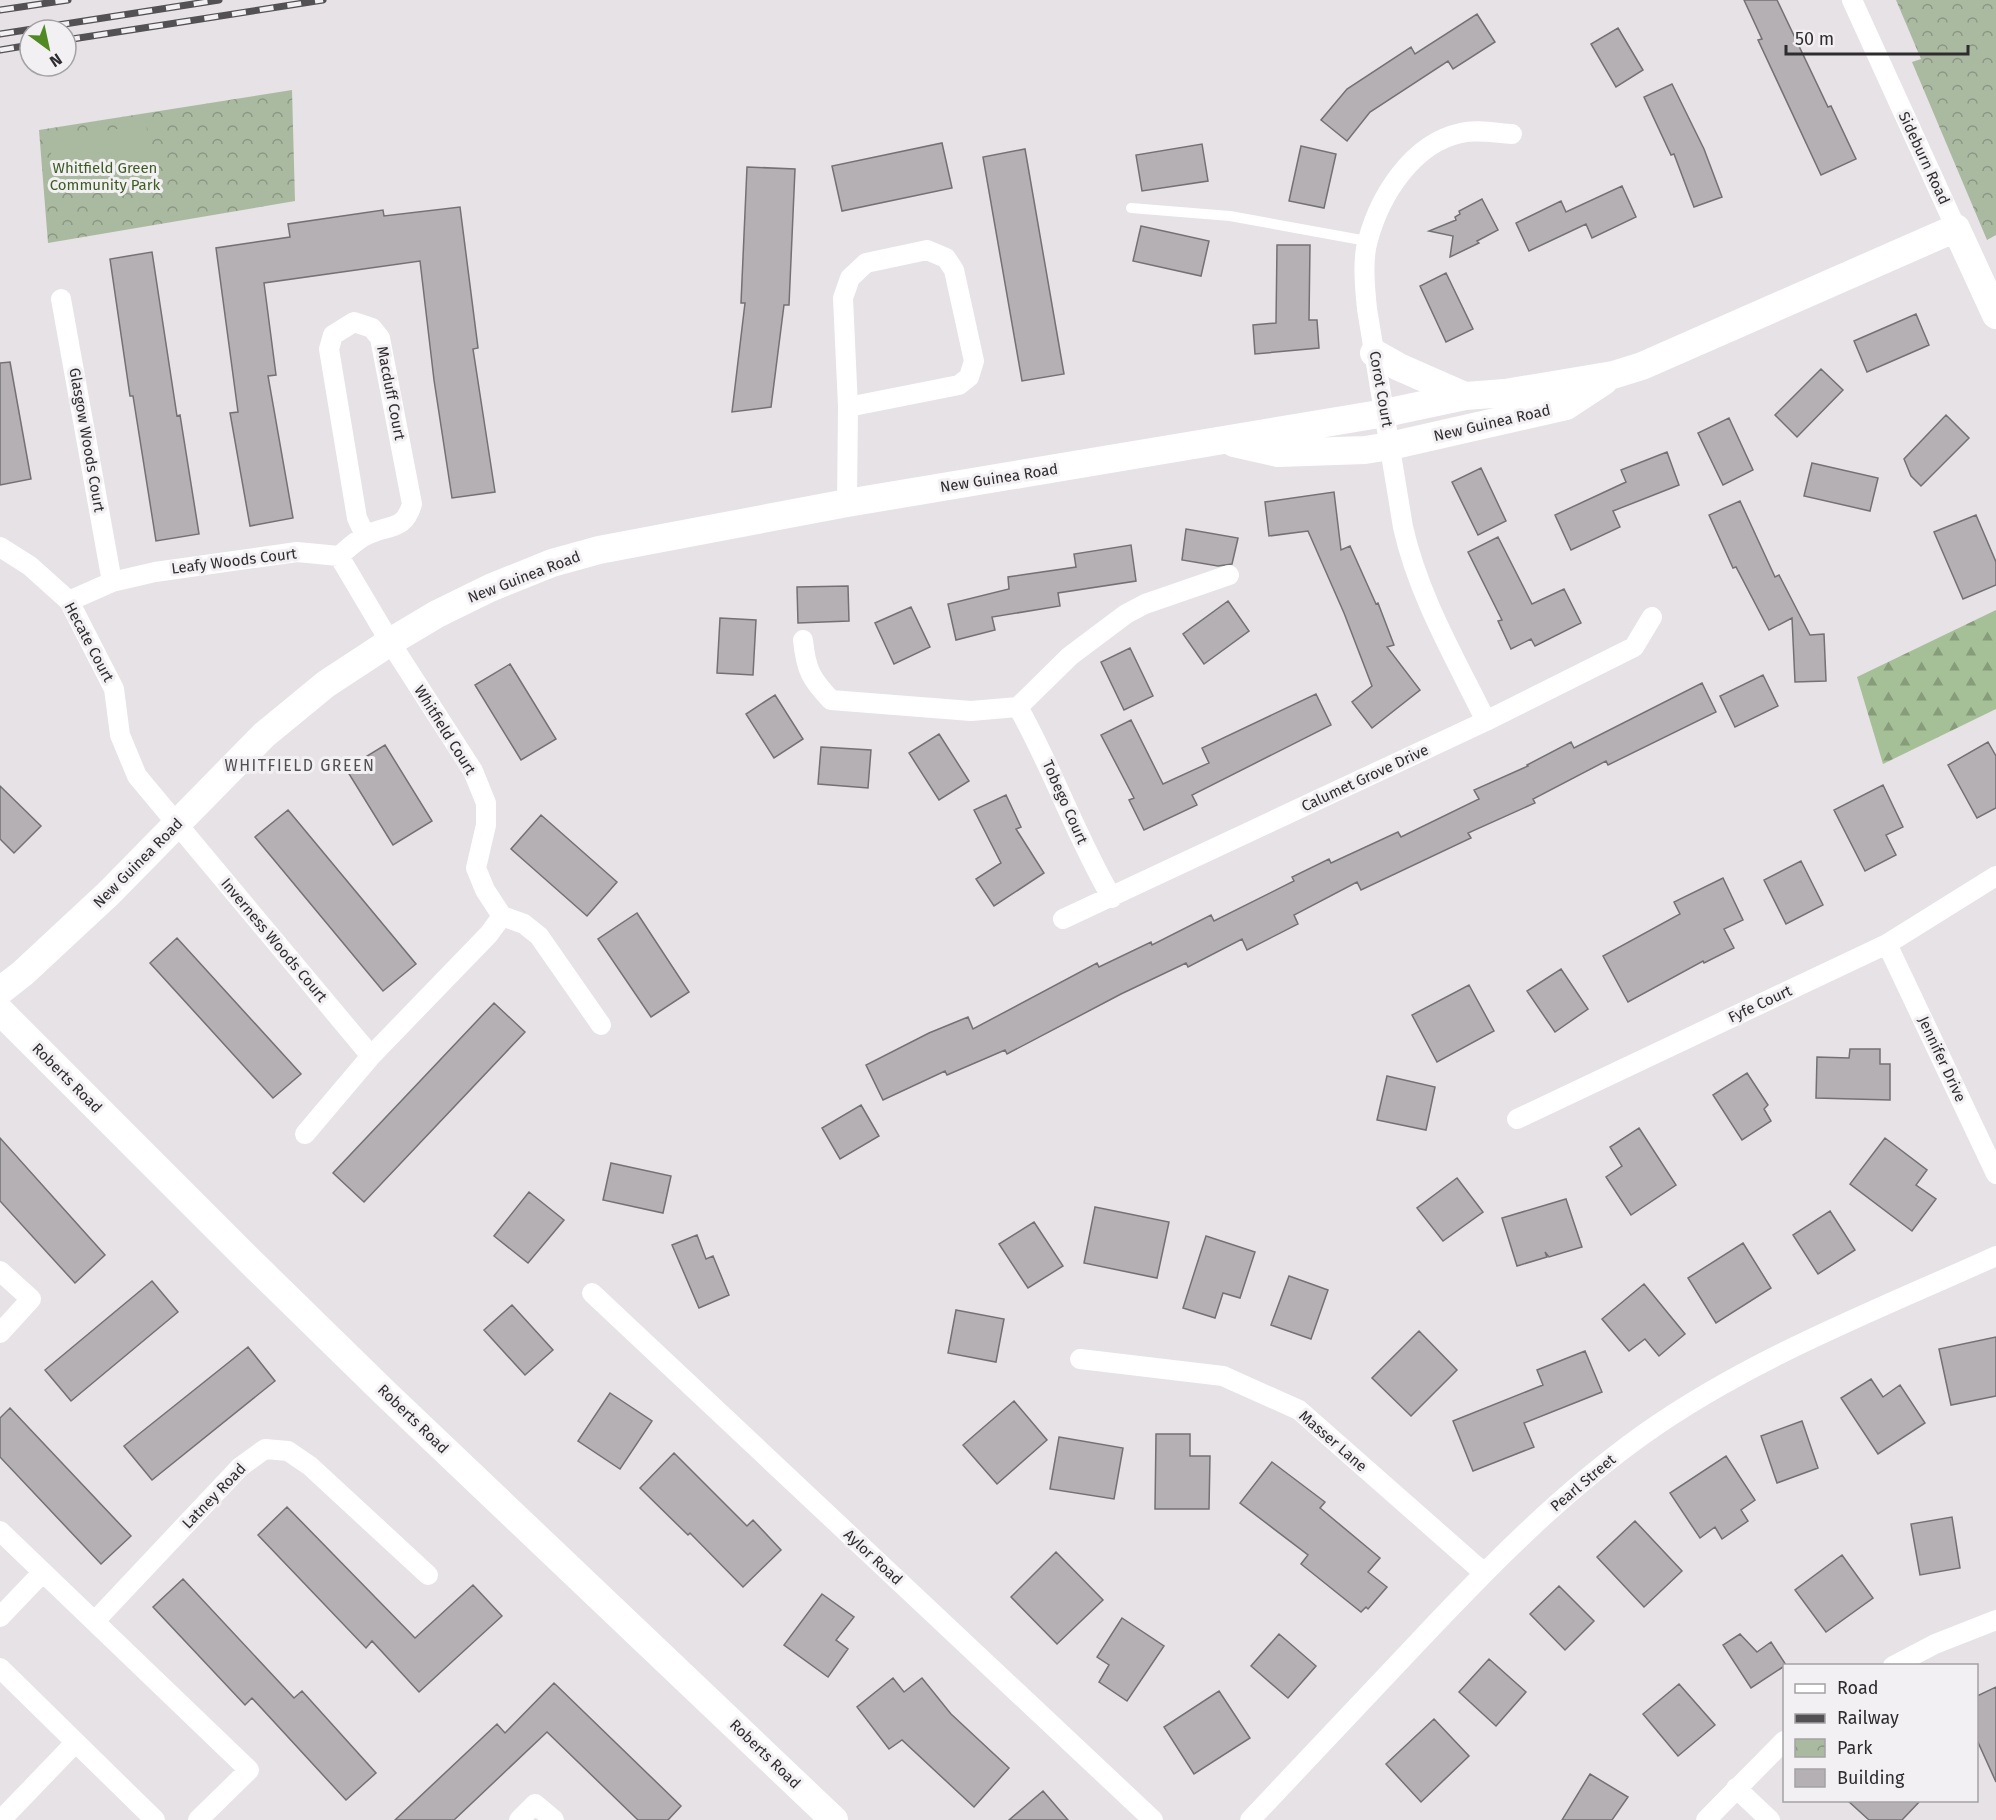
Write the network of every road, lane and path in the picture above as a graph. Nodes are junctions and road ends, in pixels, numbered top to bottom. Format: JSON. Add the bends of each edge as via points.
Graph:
{"nodes":[{"id":1,"x":1852,"y":0,"type":"edge"},
{"id":2,"x":1512,"y":134,"type":"dead end"},
{"id":3,"x":1131,"y":207,"type":"dead end"},
{"id":4,"x":1956,"y":228,"type":"junction"},
{"id":5,"x":1367,"y":241,"type":"junction"},
{"id":6,"x":61,"y":299,"type":"dead end"},
{"id":7,"x":1996,"y":315,"type":"edge"},
{"id":8,"x":1374,"y":353,"type":"junction"},
{"id":9,"x":1613,"y":375,"type":"junction"},
{"id":10,"x":1465,"y":396,"type":"junction"},
{"id":11,"x":848,"y":407,"type":"junction"},
{"id":12,"x":1385,"y":413,"type":"junction"},
{"id":13,"x":1220,"y":440,"type":"junction"},
{"id":14,"x":1390,"y":446,"type":"junction"},
{"id":15,"x":848,"y":503,"type":"junction"},
{"id":16,"x":365,"y":535,"type":"junction"},
{"id":17,"x":0,"y":547,"type":"edge"},
{"id":18,"x":339,"y":556,"type":"junction"},
{"id":19,"x":1229,"y":575,"type":"dead end"},
{"id":20,"x":112,"y":582,"type":"junction"},
{"id":21,"x":69,"y":601,"type":"junction"},
{"id":22,"x":1652,"y":617,"type":"dead end"},
{"id":23,"x":803,"y":640,"type":"dead end"},
{"id":24,"x":390,"y":642,"type":"junction"},
{"id":25,"x":1018,"y":707,"type":"junction"},
{"id":26,"x":1486,"y":721,"type":"junction"},
{"id":27,"x":177,"y":824,"type":"junction"},
{"id":28,"x":1996,"y":876,"type":"edge"},
{"id":29,"x":1112,"y":898,"type":"junction"},
{"id":30,"x":502,"y":916,"type":"junction"},
{"id":31,"x":1063,"y":919,"type":"dead end"},
{"id":32,"x":1887,"y":944,"type":"junction"},
{"id":33,"x":0,"y":991,"type":"edge"},
{"id":34,"x":0,"y":1011,"type":"edge"},
{"id":35,"x":601,"y":1024,"type":"dead end"},
{"id":36,"x":371,"y":1056,"type":"junction"},
{"id":37,"x":1517,"y":1119,"type":"dead end"},
{"id":38,"x":305,"y":1134,"type":"dead end"},
{"id":39,"x":1996,"y":1174,"type":"edge"},
{"id":40,"x":1996,"y":1256,"type":"edge"},
{"id":41,"x":0,"y":1271,"type":"edge"},
{"id":42,"x":592,"y":1293,"type":"dead end"},
{"id":43,"x":0,"y":1333,"type":"edge"},
{"id":44,"x":1080,"y":1359,"type":"dead end"},
{"id":45,"x":0,"y":1531,"type":"edge"},
{"id":46,"x":43,"y":1572,"type":"junction"},
{"id":47,"x":1484,"y":1573,"type":"junction"},
{"id":48,"x":428,"y":1575,"type":"dead end"},
{"id":49,"x":0,"y":1617,"type":"edge"},
{"id":50,"x":1996,"y":1620,"type":"edge"},
{"id":51,"x":95,"y":1621,"type":"junction"},
{"id":52,"x":1895,"y":1664,"type":"edge"},
{"id":53,"x":0,"y":1668,"type":"edge"},
{"id":54,"x":75,"y":1743,"type":"junction"},
{"id":55,"x":1783,"y":1743,"type":"edge"},
{"id":56,"x":1736,"y":1788,"type":"junction"},
{"id":57,"x":1,"y":1820,"type":"edge"},
{"id":58,"x":156,"y":1820,"type":"edge"},
{"id":59,"x":198,"y":1820,"type":"edge"},
{"id":60,"x":519,"y":1820,"type":"edge"},
{"id":61,"x":554,"y":1820,"type":"edge"},
{"id":62,"x":834,"y":1820,"type":"edge"},
{"id":63,"x":1153,"y":1820,"type":"edge"},
{"id":64,"x":1250,"y":1820,"type":"edge"},
{"id":65,"x":1706,"y":1820,"type":"edge"},
{"id":66,"x":1770,"y":1820,"type":"edge"}],
"edges":[{"from":1,"to":4,"type":"street","name":"Sideburn Road"},
{"from":2,"to":5,"type":"street","name":"Corot Court","via":[[1464,132],[1429,145],[1402,173],[1382,203]]},
{"from":3,"to":5,"type":"lane","via":[[1230,216]]},
{"from":4,"to":7,"type":"street","name":"Sideburn Road"},
{"from":4,"to":9,"type":"street","name":"New Guinea Road","via":[[1642,366]]},
{"from":5,"to":8,"type":"street","name":"Corot Court","via":[[1365,285]]},
{"from":6,"to":20,"type":"street","name":"Glasgow Woods Court"},
{"from":8,"to":10,"type":"street"},
{"from":8,"to":12,"type":"street","name":"Corot Court"},
{"from":9,"to":10,"type":"street","name":"New Guinea Road"},
{"from":9,"to":14,"type":"street","name":"New Guinea Road","via":[[1566,406]]},
{"from":10,"to":12,"type":"street","name":"New Guinea Road"},
{"from":11,"to":11,"type":"street","via":[[959,385],[969,377],[974,361],[954,270],[946,258],[927,250],[866,263],[850,278],[843,298]]},
{"from":11,"to":15,"type":"street"},
{"from":12,"to":13,"type":"street","name":"New Guinea Road"},
{"from":12,"to":14,"type":"street","name":"Corot Court"},
{"from":13,"to":14,"type":"street","name":"New Guinea Road","via":[[1278,453]]},
{"from":13,"to":15,"type":"street","name":"New Guinea Road"},
{"from":14,"to":26,"type":"street","name":"Corot Court","via":[[1409,556]]},
{"from":15,"to":24,"type":"street","name":"New Guinea Road","via":[[599,550],[552,563],[490,588]]},
{"from":16,"to":16,"type":"street","name":"Macduff Court","via":[[399,525],[408,517],[412,504],[380,338],[372,327],[354,322],[333,335],[329,349],[357,518]]},
{"from":16,"to":18,"type":"street","name":"Macduff Court"},
{"from":17,"to":21,"type":"street","name":"Hecate Court","via":[[30,566]]},
{"from":18,"to":20,"type":"street","name":"Leafy Woods Court","via":[[297,552]]},
{"from":18,"to":24,"type":"street"},
{"from":19,"to":25,"type":"street","via":[[1126,614],[1070,656]]},
{"from":20,"to":21,"type":"street","name":"Leafy Woods Court"},
{"from":21,"to":27,"type":"street","name":"Hecate Court","via":[[114,689],[120,735],[137,776]]},
{"from":22,"to":26,"type":"street","name":"Calumet Grove Drive","via":[[1634,647]]},
{"from":23,"to":25,"type":"street","via":[[805,660],[814,682],[831,700],[971,711]]},
{"from":24,"to":27,"type":"street","name":"New Guinea Road","via":[[326,684],[264,735]]},
{"from":24,"to":30,"type":"street","name":"Whitfield Court","via":[[473,771],[486,803],[486,825],[476,868],[485,891]]},
{"from":25,"to":29,"type":"street","name":"Tobego Court"},
{"from":26,"to":29,"type":"street","name":"Calumet Grove Drive"},
{"from":27,"to":33,"type":"street","name":"New Guinea Road","via":[[109,893]]},
{"from":27,"to":36,"type":"street","name":"Inverness Woods Court"},
{"from":28,"to":32,"type":"street","name":"Fyfe Court"},
{"from":29,"to":31,"type":"street","name":"Calumet Grove Drive"},
{"from":30,"to":35,"type":"street","via":[[524,924],[539,936]]},
{"from":30,"to":36,"type":"street"},
{"from":32,"to":37,"type":"street","name":"Fyfe Court"},
{"from":32,"to":39,"type":"street","name":"Jennifer Drive"},
{"from":34,"to":62,"type":"street","name":"Roberts Road","via":[[377,1385]]},
{"from":36,"to":38,"type":"street"},
{"from":40,"to":47,"type":"street","name":"Pearl Street","via":[[1796,1346],[1694,1402],[1599,1468]]},
{"from":41,"to":43,"type":"street","via":[[31,1299]]},
{"from":42,"to":63,"type":"street","name":"Aylor Road"},
{"from":44,"to":47,"type":"street","name":"Masser Lane","via":[[1223,1376],[1299,1410]]},
{"from":45,"to":46,"type":"street"},
{"from":46,"to":49,"type":"street"},
{"from":46,"to":51,"type":"street"},
{"from":47,"to":64,"type":"street","name":"Pearl Street"},
{"from":48,"to":51,"type":"street","name":"Latney Road","via":[[310,1466],[288,1451],[265,1449],[240,1467]]},
{"from":50,"to":52,"type":"street"},
{"from":51,"to":59,"type":"street","via":[[249,1770]]},
{"from":53,"to":54,"type":"street"},
{"from":54,"to":57,"type":"street"},
{"from":54,"to":58,"type":"street"},
{"from":55,"to":56,"type":"street"},
{"from":56,"to":65,"type":"street"},
{"from":56,"to":66,"type":"street"},
{"from":60,"to":61,"type":"street","via":[[535,1804]]}]}
